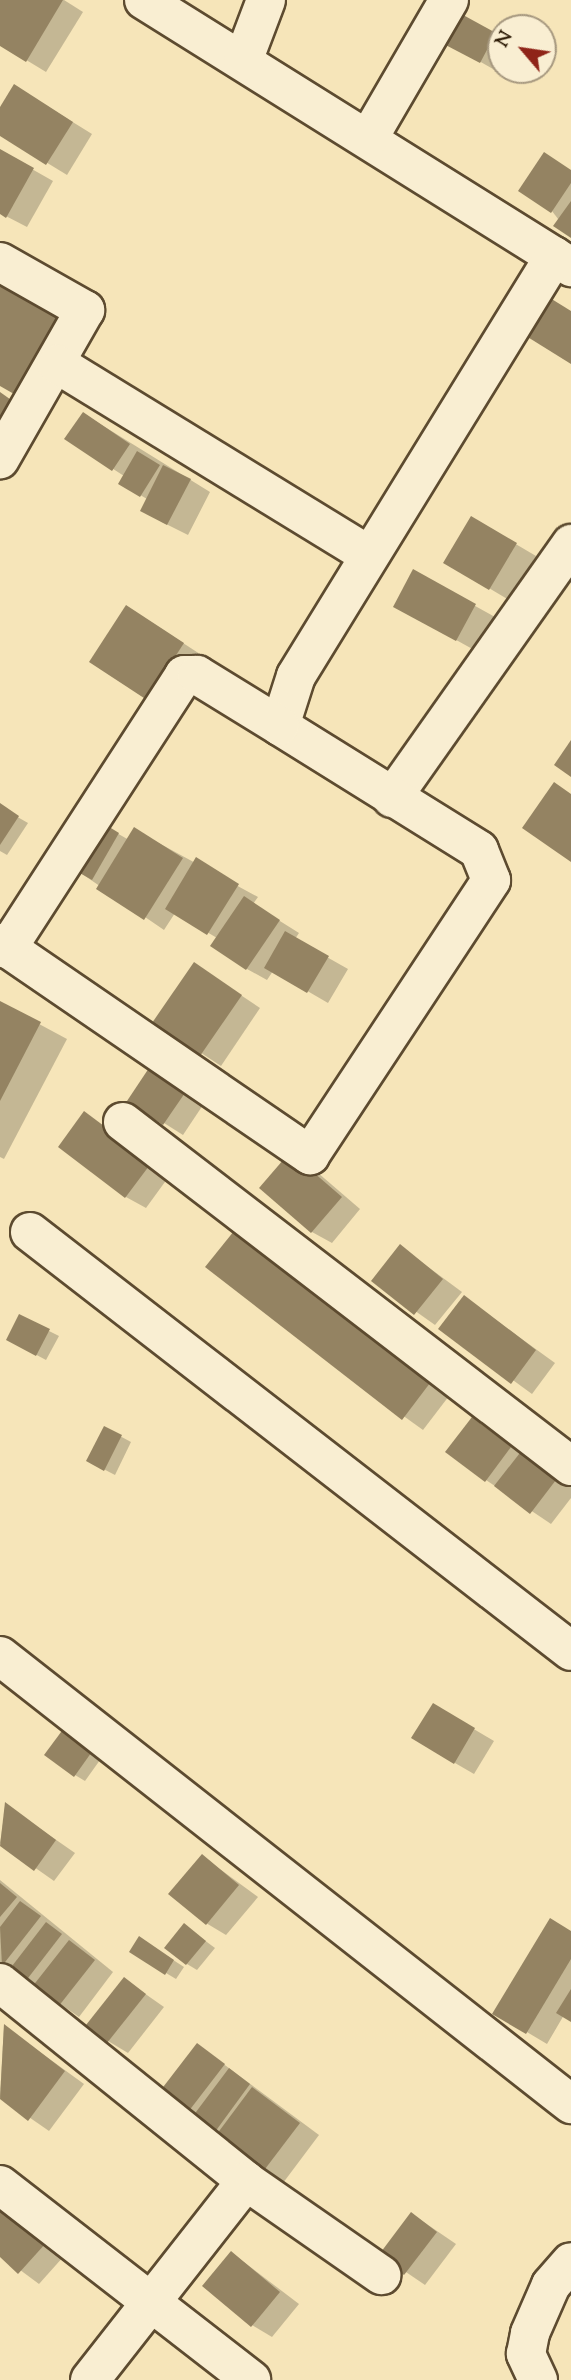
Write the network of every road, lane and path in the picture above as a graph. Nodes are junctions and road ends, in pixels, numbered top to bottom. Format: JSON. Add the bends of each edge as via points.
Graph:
{"nodes":[{"id":1,"x":144,"y":0,"type":"edge"},
{"id":2,"x":266,"y":0,"type":"edge"},
{"id":3,"x":449,"y":0,"type":"edge"},
{"id":4,"x":243,"y":61,"type":"junction"},
{"id":5,"x":368,"y":139,"type":"junction"},
{"id":6,"x":0,"y":262,"type":"edge"},
{"id":7,"x":563,"y":262,"type":"edge"},
{"id":8,"x":57,"y":364,"type":"junction"},
{"id":9,"x":0,"y":459,"type":"edge"},
{"id":10,"x":571,"y":544,"type":"edge"},
{"id":11,"x":369,"y":555,"type":"junction"},
{"id":12,"x":280,"y":726,"type":"junction"},
{"id":13,"x":392,"y":798,"type":"junction"},
{"id":14,"x":4,"y":946,"type":"edge"},
{"id":15,"x":122,"y":1122,"type":"dead end"},
{"id":16,"x":30,"y":1232,"type":"dead end"},
{"id":17,"x":571,"y":1466,"type":"edge"},
{"id":18,"x":571,"y":1651,"type":"edge"},
{"id":19,"x":0,"y":1656,"type":"edge"},
{"id":20,"x":0,"y":1983,"type":"edge"},
{"id":21,"x":571,"y":2104,"type":"edge"},
{"id":22,"x":247,"y":2181,"type":"junction"},
{"id":23,"x":0,"y":2185,"type":"edge"},
{"id":24,"x":571,"y":2262,"type":"edge"},
{"id":25,"x":381,"y":2275,"type":"dead end"},
{"id":26,"x":153,"y":2305,"type":"junction"},
{"id":27,"x":90,"y":2380,"type":"edge"},
{"id":28,"x":251,"y":2380,"type":"edge"},
{"id":29,"x":538,"y":2380,"type":"edge"}],
"edges":[{"from":1,"to":4,"type":"street"},
{"from":2,"to":4,"type":"street"},
{"from":3,"to":5,"type":"street"},
{"from":4,"to":5,"type":"street"},
{"from":5,"to":7,"type":"street"},
{"from":6,"to":8,"type":"street","via":[[85,310]]},
{"from":7,"to":11,"type":"street"},
{"from":8,"to":9,"type":"street"},
{"from":8,"to":11,"type":"street"},
{"from":10,"to":13,"type":"street"},
{"from":11,"to":12,"type":"street","via":[[296,676]]},
{"from":12,"to":13,"type":"street"},
{"from":12,"to":14,"type":"street","via":[[197,675],[184,675]]},
{"from":13,"to":14,"type":"street","via":[[479,849],[491,880],[310,1155]]},
{"from":15,"to":17,"type":"street"},
{"from":16,"to":18,"type":"street"},
{"from":19,"to":21,"type":"street"},
{"from":20,"to":22,"type":"street"},
{"from":22,"to":25,"type":"street"},
{"from":22,"to":26,"type":"street"},
{"from":23,"to":26,"type":"street"},
{"from":24,"to":29,"type":"street","via":[[551,2285],[530,2333],[526,2354]]},
{"from":26,"to":27,"type":"street"},
{"from":26,"to":28,"type":"street"}]}
